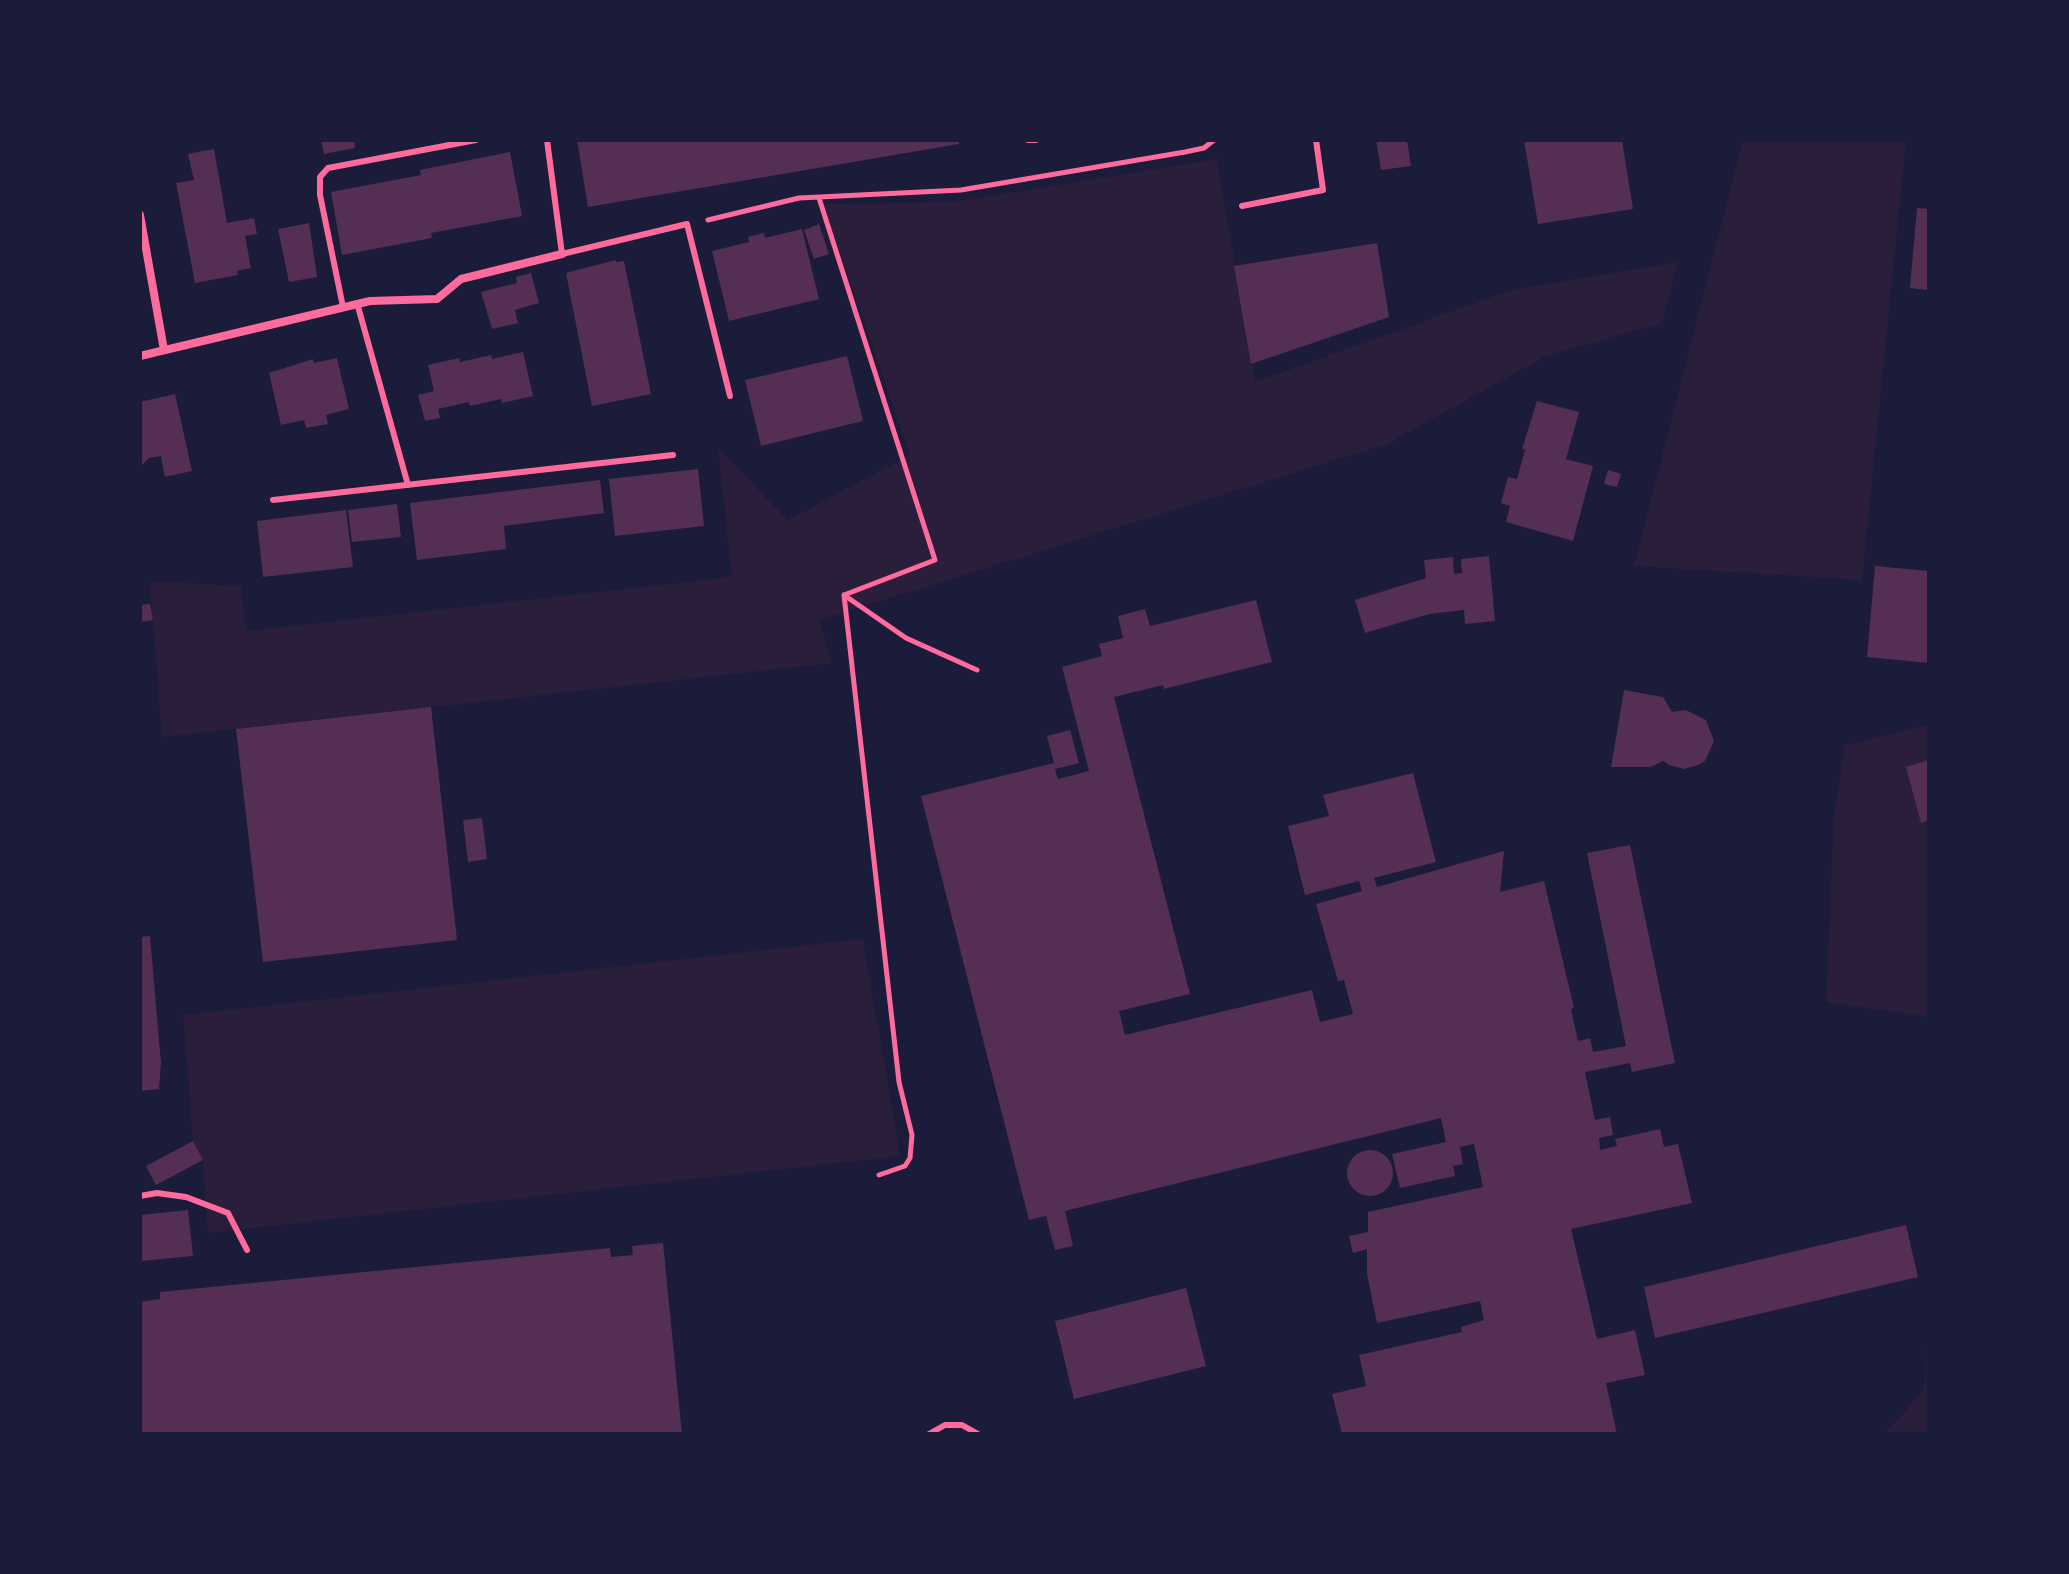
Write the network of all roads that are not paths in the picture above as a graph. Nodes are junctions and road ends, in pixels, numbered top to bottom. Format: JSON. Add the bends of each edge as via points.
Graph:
{"nodes":[{"id":1,"x":476,"y":140,"type":"edge"},
{"id":2,"x":547,"y":140,"type":"edge"},
{"id":3,"x":1028,"y":140,"type":"edge"},
{"id":4,"x":1036,"y":140,"type":"edge"},
{"id":5,"x":1316,"y":140,"type":"edge"},
{"id":6,"x":1242,"y":206,"type":"dead end"},
{"id":7,"x":140,"y":215,"type":"edge"},
{"id":8,"x":562,"y":254,"type":"junction"},
{"id":9,"x":357,"y":303,"type":"junction"},
{"id":10,"x":343,"y":307,"type":"junction"},
{"id":11,"x":164,"y":350,"type":"junction"},
{"id":12,"x":140,"y":356,"type":"edge"},
{"id":13,"x":730,"y":396,"type":"dead end"},
{"id":14,"x":673,"y":455,"type":"dead end"},
{"id":15,"x":408,"y":485,"type":"junction"},
{"id":16,"x":273,"y":500,"type":"dead end"},
{"id":17,"x":140,"y":1196,"type":"edge"},
{"id":18,"x":247,"y":1250,"type":"dead end"},
{"id":19,"x":929,"y":1434,"type":"edge"},
{"id":20,"x":978,"y":1434,"type":"edge"}],
"edges":[{"from":1,"to":10,"type":"lane","via":[[328,168],[320,177]]},
{"from":2,"to":8,"type":"lane"},
{"from":3,"to":4,"type":"lane"},
{"from":5,"to":6,"type":"lane","via":[[1323,190]]},
{"from":7,"to":11,"type":"street"},
{"from":8,"to":9,"type":"street","via":[[461,279],[437,299]]},
{"from":8,"to":13,"type":"lane","via":[[687,224]]},
{"from":9,"to":10,"type":"street"},
{"from":9,"to":15,"type":"lane"},
{"from":10,"to":11,"type":"street"},
{"from":11,"to":12,"type":"street"},
{"from":14,"to":15,"type":"lane"},
{"from":15,"to":16,"type":"lane"},
{"from":17,"to":18,"type":"lane","via":[[186,1197],[228,1213]]},
{"from":19,"to":20,"type":"lane","via":[[945,1425],[962,1425]]}]}
